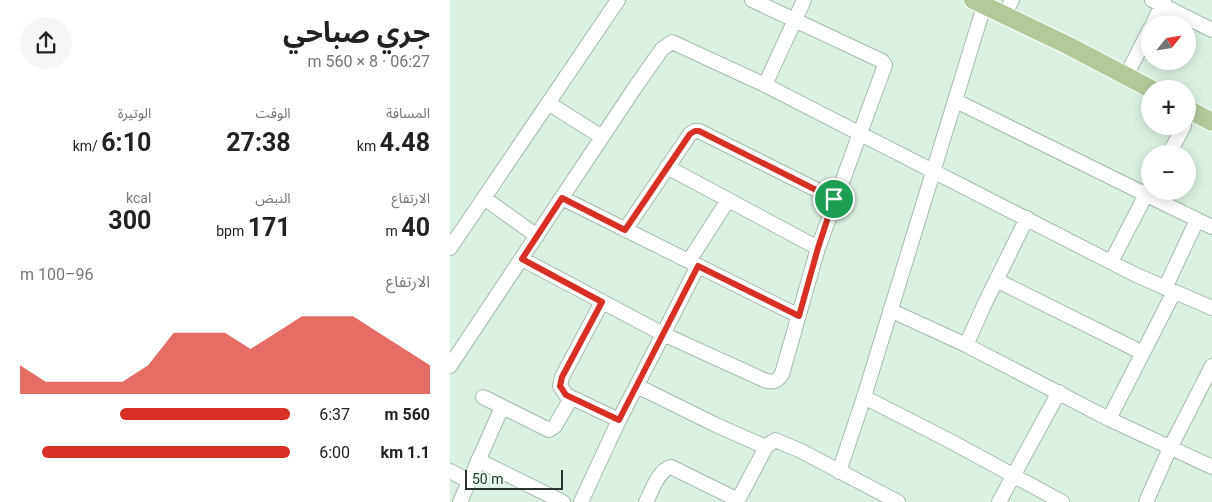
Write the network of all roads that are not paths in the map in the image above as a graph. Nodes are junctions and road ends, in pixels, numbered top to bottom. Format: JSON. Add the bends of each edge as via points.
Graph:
{"nodes":[{"id":1,"x":618,"y":0,"type":"edge"},
{"id":2,"x":752,"y":0,"type":"edge"},
{"id":3,"x":804,"y":0,"type":"edge"},
{"id":4,"x":1160,"y":2,"type":"edge"},
{"id":5,"x":978,"y":3,"type":"edge"},
{"id":6,"x":1008,"y":8,"type":"edge"},
{"id":7,"x":1155,"y":15,"type":"edge"},
{"id":8,"x":794,"y":20,"type":"junction"},
{"id":9,"x":1212,"y":30,"type":"edge"},
{"id":10,"x":1141,"y":47,"type":"edge"},
{"id":11,"x":1126,"y":76,"type":"junction"},
{"id":12,"x":1141,"y":84,"type":"edge"},
{"id":13,"x":765,"y":85,"type":"junction"},
{"id":14,"x":956,"y":101,"type":"junction"},
{"id":15,"x":548,"y":103,"type":"junction"},
{"id":16,"x":1196,"y":118,"type":"edge"},
{"id":17,"x":1212,"y":122,"type":"edge"},
{"id":18,"x":859,"y":133,"type":"junction"},
{"id":19,"x":602,"y":137,"type":"junction"},
{"id":20,"x":667,"y":167,"type":"junction"},
{"id":21,"x":933,"y":171,"type":"junction"},
{"id":22,"x":1141,"y":188,"type":"edge"},
{"id":23,"x":484,"y":198,"type":"junction"},
{"id":24,"x":562,"y":198,"type":"junction"},
{"id":25,"x":834,"y":199,"type":"junction"},
{"id":26,"x":728,"y":200,"type":"junction"},
{"id":27,"x":1143,"y":200,"type":"edge"},
{"id":28,"x":1163,"y":200,"type":"edge"},
{"id":29,"x":1026,"y":218,"type":"junction"},
{"id":30,"x":1197,"y":220,"type":"junction"},
{"id":31,"x":1212,"y":227,"type":"edge"},
{"id":32,"x":625,"y":230,"type":"junction"},
{"id":33,"x":537,"y":236,"type":"junction"},
{"id":34,"x":450,"y":248,"type":"edge"},
{"id":35,"x":818,"y":248,"type":"junction"},
{"id":36,"x":522,"y":259,"type":"junction"},
{"id":37,"x":1112,"y":262,"type":"junction"},
{"id":38,"x":694,"y":264,"type":"junction"},
{"id":39,"x":996,"y":280,"type":"junction"},
{"id":40,"x":1169,"y":290,"type":"junction"},
{"id":41,"x":602,"y":302,"type":"junction"},
{"id":42,"x":1212,"y":308,"type":"edge"},
{"id":43,"x":890,"y":310,"type":"junction"},
{"id":44,"x":799,"y":316,"type":"junction"},
{"id":45,"x":663,"y":334,"type":"junction"},
{"id":46,"x":966,"y":344,"type":"junction"},
{"id":47,"x":1142,"y":353,"type":"junction"},
{"id":48,"x":450,"y":366,"type":"edge"},
{"id":49,"x":1212,"y":366,"type":"edge"},
{"id":50,"x":637,"y":386,"type":"junction"},
{"id":51,"x":1059,"y":392,"type":"junction"},
{"id":52,"x":483,"y":397,"type":"dead end"},
{"id":53,"x":864,"y":397,"type":"junction"},
{"id":54,"x":571,"y":398,"type":"junction"},
{"id":55,"x":502,"y":407,"type":"junction"},
{"id":56,"x":1109,"y":419,"type":"junction"},
{"id":57,"x":619,"y":420,"type":"junction"},
{"id":58,"x":766,"y":447,"type":"junction"},
{"id":59,"x":1170,"y":448,"type":"junction"},
{"id":60,"x":478,"y":460,"type":"junction"},
{"id":61,"x":1212,"y":467,"type":"edge"},
{"id":62,"x":450,"y":471,"type":"edge"},
{"id":63,"x":839,"y":472,"type":"junction"},
{"id":64,"x":1013,"y":476,"type":"junction"},
{"id":65,"x":469,"y":481,"type":"junction"},
{"id":66,"x":738,"y":501,"type":"edge"},
{"id":67,"x":460,"y":502,"type":"edge"},
{"id":68,"x":563,"y":502,"type":"edge"},
{"id":69,"x":581,"y":502,"type":"edge"},
{"id":70,"x":646,"y":502,"type":"edge"},
{"id":71,"x":898,"y":502,"type":"edge"},
{"id":72,"x":999,"y":502,"type":"edge"},
{"id":73,"x":1062,"y":502,"type":"edge"},
{"id":74,"x":1146,"y":502,"type":"edge"}],
"edges":[{"from":1,"to":15,"type":"street"},
{"from":2,"to":8,"type":"street"},
{"from":3,"to":8,"type":"street"},
{"from":4,"to":7,"type":"street"},
{"from":4,"to":9,"type":"street"},
{"from":5,"to":6,"type":"main road"},
{"from":5,"to":14,"type":"street"},
{"from":6,"to":11,"type":"main road"},
{"from":8,"to":13,"type":"street"},
{"from":8,"to":18,"type":"street","via":[[884,63]]},
{"from":10,"to":11,"type":"street"},
{"from":11,"to":12,"type":"main road"},
{"from":13,"to":18,"type":"street"},
{"from":13,"to":19,"type":"street","via":[[670,42]]},
{"from":14,"to":21,"type":"street"},
{"from":14,"to":22,"type":"street"},
{"from":15,"to":19,"type":"street"},
{"from":15,"to":23,"type":"street"},
{"from":16,"to":17,"type":"main road"},
{"from":18,"to":21,"type":"street"},
{"from":18,"to":25,"type":"street"},
{"from":19,"to":24,"type":"street"},
{"from":20,"to":25,"type":"street","via":[[690,134],[699,131]]},
{"from":20,"to":26,"type":"street"},
{"from":20,"to":32,"type":"street"},
{"from":21,"to":29,"type":"street"},
{"from":21,"to":43,"type":"street"},
{"from":23,"to":33,"type":"street"},
{"from":23,"to":34,"type":"street"},
{"from":24,"to":32,"type":"street"},
{"from":24,"to":33,"type":"street"},
{"from":25,"to":35,"type":"street"},
{"from":26,"to":35,"type":"street"},
{"from":26,"to":38,"type":"street"},
{"from":27,"to":37,"type":"street"},
{"from":28,"to":30,"type":"street"},
{"from":29,"to":37,"type":"street"},
{"from":29,"to":39,"type":"street"},
{"from":30,"to":31,"type":"street"},
{"from":30,"to":40,"type":"street"},
{"from":32,"to":38,"type":"street"},
{"from":33,"to":36,"type":"street"},
{"from":35,"to":44,"type":"street"},
{"from":36,"to":41,"type":"street"},
{"from":36,"to":48,"type":"street"},
{"from":37,"to":40,"type":"street"},
{"from":38,"to":44,"type":"street"},
{"from":38,"to":45,"type":"street"},
{"from":39,"to":46,"type":"street"},
{"from":39,"to":47,"type":"street"},
{"from":40,"to":42,"type":"street"},
{"from":40,"to":47,"type":"street"},
{"from":41,"to":45,"type":"street"},
{"from":41,"to":54,"type":"street","via":[[562,377],[560,386]]},
{"from":43,"to":46,"type":"street"},
{"from":43,"to":53,"type":"street"},
{"from":44,"to":45,"type":"street","via":[[782,374],[772,382]]},
{"from":45,"to":50,"type":"street"},
{"from":46,"to":51,"type":"street"},
{"from":47,"to":56,"type":"street"},
{"from":49,"to":59,"type":"street"},
{"from":50,"to":57,"type":"street"},
{"from":50,"to":58,"type":"street"},
{"from":51,"to":56,"type":"street"},
{"from":51,"to":64,"type":"street"},
{"from":52,"to":55,"type":"street"},
{"from":53,"to":63,"type":"street"},
{"from":53,"to":64,"type":"street"},
{"from":54,"to":55,"type":"street","via":[[554,426],[548,430]]},
{"from":54,"to":57,"type":"street"},
{"from":55,"to":60,"type":"street"},
{"from":56,"to":59,"type":"street"},
{"from":57,"to":69,"type":"street"},
{"from":58,"to":63,"type":"street","via":[[775,440],[780,441]]},
{"from":58,"to":66,"type":"street"},
{"from":59,"to":61,"type":"street"},
{"from":59,"to":74,"type":"street"},
{"from":60,"to":65,"type":"street"},
{"from":60,"to":68,"type":"street"},
{"from":62,"to":65,"type":"street"},
{"from":63,"to":71,"type":"street"},
{"from":64,"to":72,"type":"street"},
{"from":64,"to":73,"type":"street"},
{"from":65,"to":67,"type":"street"},
{"from":66,"to":70,"type":"street","via":[[671,467],[663,472]]}]}
